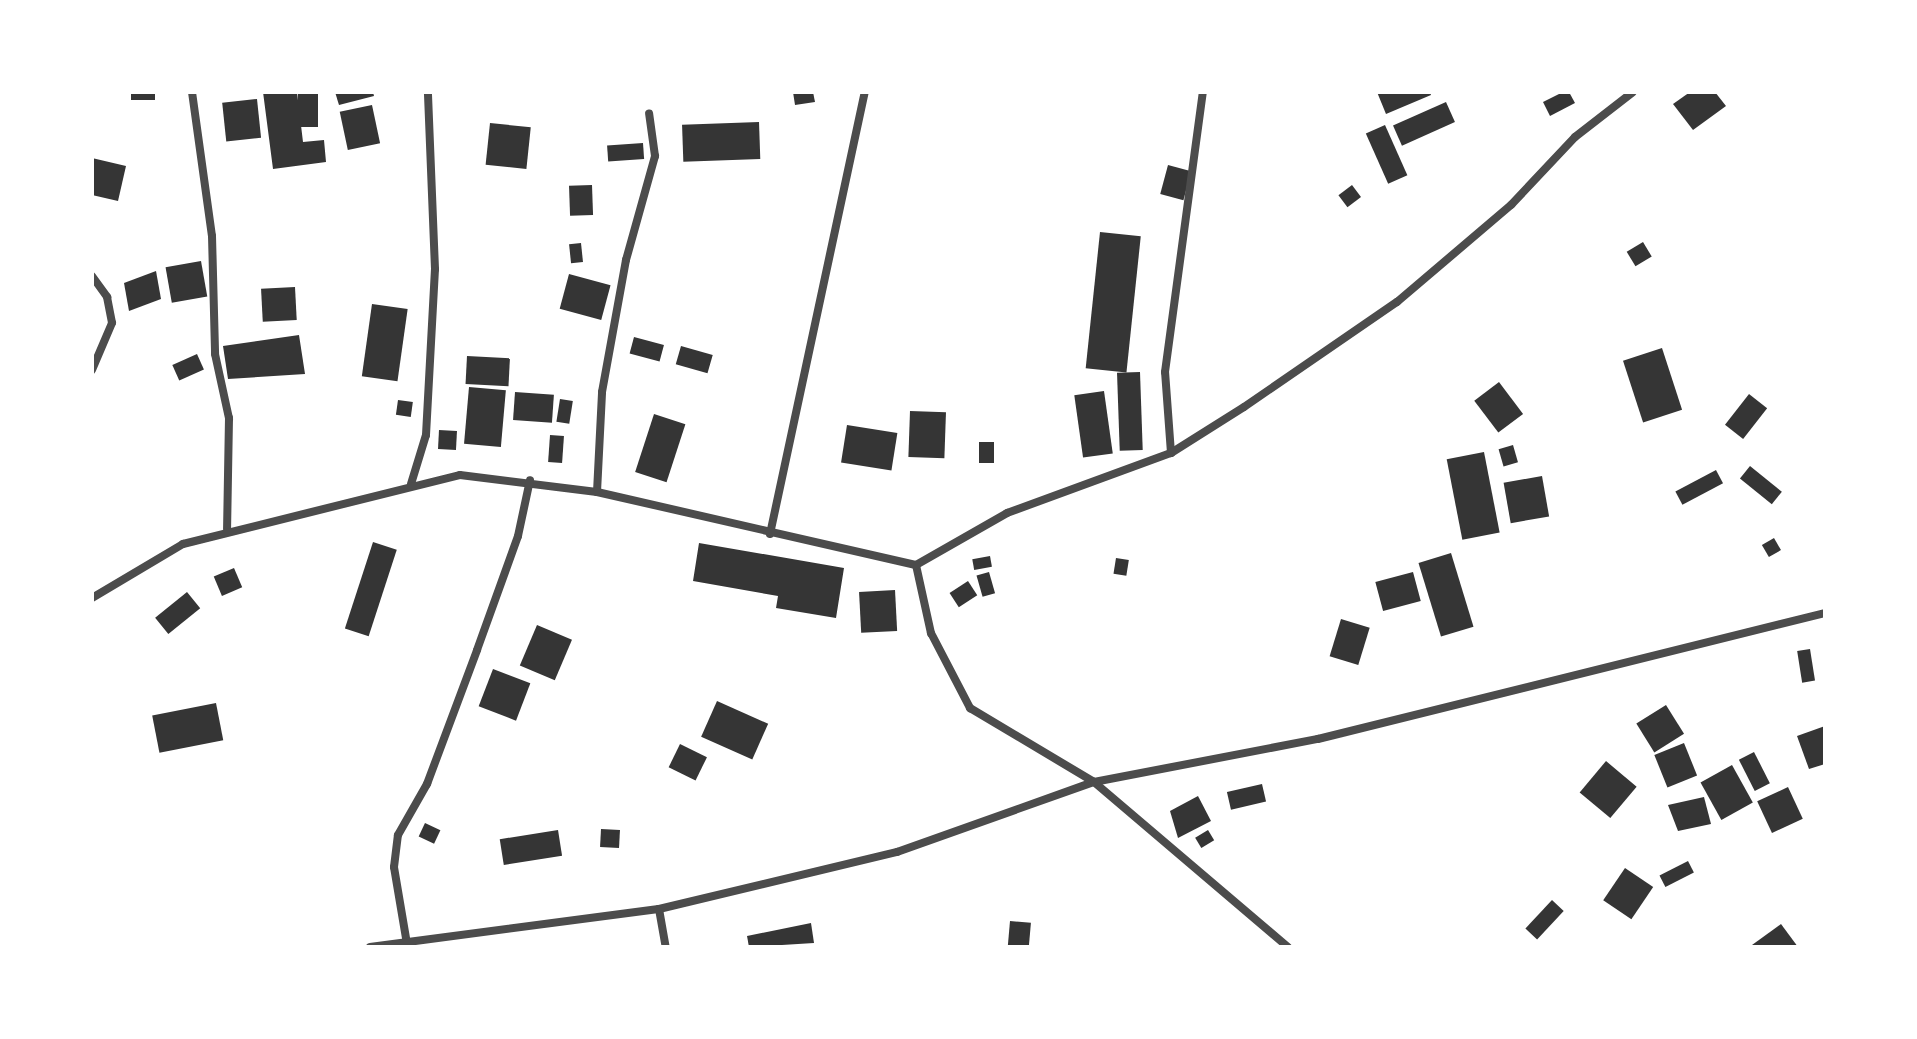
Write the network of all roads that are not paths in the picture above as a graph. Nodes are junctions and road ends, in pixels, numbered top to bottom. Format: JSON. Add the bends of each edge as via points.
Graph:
{"nodes":[{"id":1,"x":192,"y":92,"type":"edge"},
{"id":2,"x":428,"y":92,"type":"edge"},
{"id":3,"x":865,"y":92,"type":"edge"},
{"id":4,"x":1203,"y":92,"type":"edge"},
{"id":5,"x":1633,"y":92,"type":"edge"},
{"id":6,"x":649,"y":113,"type":"dead end"},
{"id":7,"x":92,"y":276,"type":"edge"},
{"id":8,"x":92,"y":370,"type":"edge"},
{"id":9,"x":1171,"y":453,"type":"junction"},
{"id":10,"x":530,"y":480,"type":"junction"},
{"id":11,"x":411,"y":484,"type":"junction"},
{"id":12,"x":597,"y":492,"type":"junction"},
{"id":13,"x":227,"y":529,"type":"junction"},
{"id":14,"x":770,"y":534,"type":"junction"},
{"id":15,"x":916,"y":565,"type":"junction"},
{"id":16,"x":92,"y":598,"type":"edge"},
{"id":17,"x":1825,"y":613,"type":"edge"},
{"id":18,"x":1094,"y":782,"type":"junction"},
{"id":19,"x":659,"y":909,"type":"junction"},
{"id":20,"x":1275,"y":943,"type":"edge"},
{"id":21,"x":407,"y":944,"type":"junction"},
{"id":22,"x":370,"y":947,"type":"edge"},
{"id":23,"x":666,"y":947,"type":"edge"},
{"id":24,"x":1288,"y":947,"type":"edge"}],
"edges":[{"from":1,"to":13,"type":"street","via":[[212,236],[215,354],[229,418]]},
{"from":2,"to":11,"type":"street","via":[[435,269],[426,435]]},
{"from":3,"to":14,"type":"street"},
{"from":4,"to":9,"type":"street","via":[[1165,372]]},
{"from":5,"to":9,"type":"street","via":[[1575,137],[1511,205],[1397,302]]},
{"from":6,"to":12,"type":"street","via":[[655,156],[626,260],[602,392]]},
{"from":7,"to":8,"type":"street","via":[[107,297],[112,323]]},
{"from":9,"to":15,"type":"street","via":[[1007,513]]},
{"from":10,"to":11,"type":"street","via":[[460,475]]},
{"from":10,"to":12,"type":"street"},
{"from":10,"to":21,"type":"street","via":[[518,536],[477,650],[427,784],[398,835],[394,867]]},
{"from":11,"to":13,"type":"street","via":[[274,523]]},
{"from":12,"to":14,"type":"street"},
{"from":13,"to":16,"type":"street","via":[[167,550]]},
{"from":14,"to":15,"type":"street"},
{"from":15,"to":18,"type":"street","via":[[931,633],[970,708]]},
{"from":17,"to":18,"type":"street","via":[[1333,735]]},
{"from":18,"to":19,"type":"street","via":[[897,852]]},
{"from":18,"to":20,"type":"street"},
{"from":19,"to":21,"type":"street"},
{"from":19,"to":23,"type":"street"},
{"from":20,"to":24,"type":"street"},
{"from":21,"to":22,"type":"street"}]}
